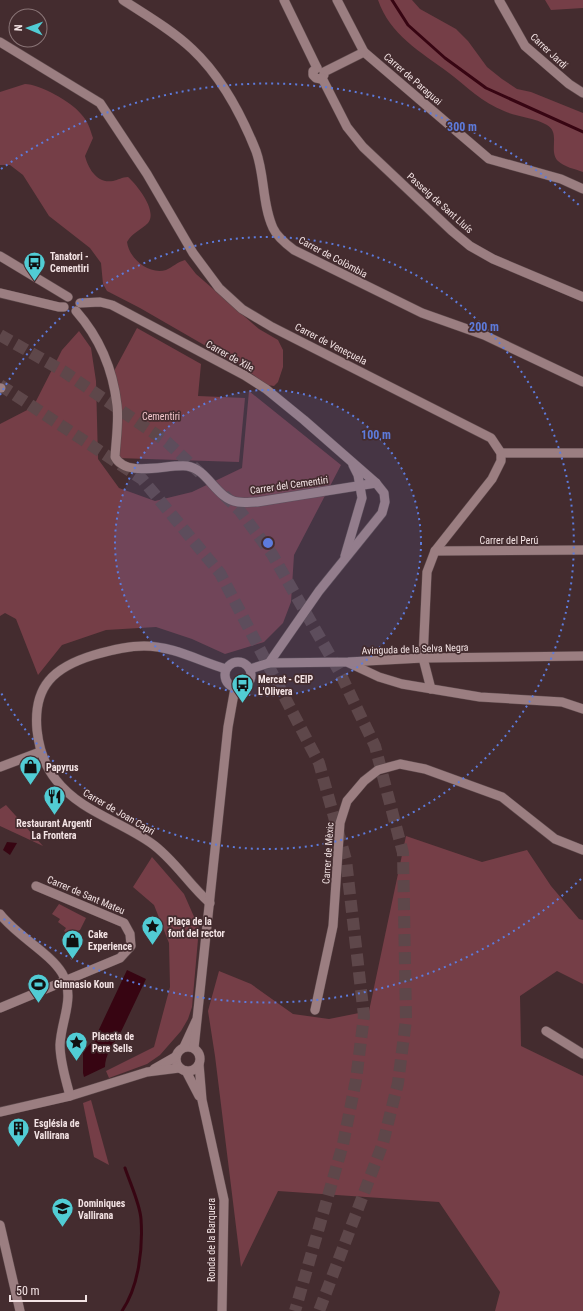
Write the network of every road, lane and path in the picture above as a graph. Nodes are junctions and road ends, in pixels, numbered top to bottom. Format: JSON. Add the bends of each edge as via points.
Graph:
{"nodes":[{"id":1,"x":123,"y":0,"type":"edge"},
{"id":2,"x":284,"y":0,"type":"edge"},
{"id":3,"x":337,"y":0,"type":"edge"},
{"id":4,"x":499,"y":0,"type":"edge"},
{"id":5,"x":0,"y":42,"type":"edge"},
{"id":6,"x":364,"y":52,"type":"junction"},
{"id":7,"x":321,"y":72,"type":"junction"},
{"id":8,"x":583,"y":93,"type":"edge"},
{"id":9,"x":583,"y":189,"type":"edge"},
{"id":10,"x":0,"y":256,"type":"edge"},
{"id":11,"x":0,"y":293,"type":"edge"},
{"id":12,"x":68,"y":297,"type":"junction"},
{"id":13,"x":583,"y":297,"type":"edge"},
{"id":14,"x":64,"y":307,"type":"junction"},
{"id":15,"x":78,"y":307,"type":"junction"},
{"id":16,"x":583,"y":382,"type":"edge"},
{"id":17,"x":501,"y":453,"type":"junction"},
{"id":18,"x":583,"y":453,"type":"edge"},
{"id":19,"x":352,"y":462,"type":"junction"},
{"id":20,"x":376,"y":483,"type":"junction"},
{"id":21,"x":360,"y":485,"type":"junction"},
{"id":22,"x":583,"y":550,"type":"edge"},
{"id":23,"x":435,"y":551,"type":"junction"},
{"id":24,"x":343,"y":561,"type":"junction"},
{"id":25,"x":583,"y":656,"type":"edge"},
{"id":26,"x":423,"y":658,"type":"junction"},
{"id":27,"x":348,"y":662,"type":"junction"},
{"id":28,"x":269,"y":663,"type":"junction"},
{"id":29,"x":226,"y":668,"type":"junction"},
{"id":30,"x":250,"y":669,"type":"junction"},
{"id":31,"x":235,"y":688,"type":"junction"},
{"id":32,"x":431,"y":689,"type":"junction"},
{"id":33,"x":583,"y":709,"type":"edge"},
{"id":34,"x":40,"y":752,"type":"junction"},
{"id":35,"x":0,"y":767,"type":"edge"},
{"id":36,"x":583,"y":850,"type":"edge"},
{"id":37,"x":36,"y":886,"type":"dead end"},
{"id":38,"x":210,"y":903,"type":"junction"},
{"id":39,"x":0,"y":914,"type":"edge"},
{"id":40,"x":66,"y":982,"type":"junction"},
{"id":41,"x":0,"y":1008,"type":"edge"},
{"id":42,"x":315,"y":1010,"type":"dead end"},
{"id":43,"x":199,"y":1015,"type":"junction"},
{"id":44,"x":546,"y":1031,"type":"dead end"},
{"id":45,"x":184,"y":1047,"type":"junction"},
{"id":46,"x":194,"y":1048,"type":"junction"},
{"id":47,"x":583,"y":1054,"type":"edge"},
{"id":48,"x":175,"y":1057,"type":"junction"},
{"id":49,"x":198,"y":1064,"type":"junction"},
{"id":50,"x":183,"y":1070,"type":"junction"},
{"id":51,"x":148,"y":1072,"type":"junction"},
{"id":52,"x":70,"y":1096,"type":"junction"},
{"id":53,"x":202,"y":1100,"type":"junction"},
{"id":54,"x":0,"y":1112,"type":"edge"},
{"id":55,"x":0,"y":1224,"type":"edge"},
{"id":56,"x":20,"y":1311,"type":"edge"},
{"id":57,"x":222,"y":1311,"type":"edge"}],
"edges":[{"from":1,"to":16,"type":"street","name":"Carrer de Colòmbia","via":[[193,49],[223,88],[242,120],[256,153],[273,229],[294,250],[422,313],[484,335]]},
{"from":2,"to":7,"type":"street","name":"Passeig de Sant Lluís"},
{"from":3,"to":6,"type":"street","name":"Carrer de Paraguai"},
{"from":4,"to":8,"type":"street","name":"Carrer Jardí","via":[[525,46]]},
{"from":5,"to":17,"type":"street","name":"Carrer de Veneçuela","via":[[100,102],[147,174],[193,253],[219,288],[242,309],[272,327],[491,438]]},
{"from":6,"to":7,"type":"street"},
{"from":6,"to":9,"type":"street","name":"Carrer de Paraguai","via":[[489,159],[561,179]]},
{"from":7,"to":13,"type":"street","name":"Passeig de Sant Lluís","via":[[347,127],[363,147],[452,231],[470,246],[493,259]]},
{"from":10,"to":12,"type":"street"},
{"from":11,"to":14,"type":"street","via":[[59,308]]},
{"from":12,"to":14,"type":"street","via":[[64,301]]},
{"from":12,"to":15,"type":"street","via":[[75,297]]},
{"from":14,"to":15,"type":"street","via":[[69,312]]},
{"from":15,"to":19,"type":"street","name":"Carrer de Xile","via":[[100,302],[112,305],[244,375],[266,389]]},
{"from":15,"to":21,"type":"street","name":"Carrer del Cementiri","via":[[96,336],[111,374],[117,406],[115,457],[118,463],[126,467],[141,468],[187,466],[196,469],[220,492],[237,502],[257,502]]},
{"from":17,"to":18,"type":"street"},
{"from":17,"to":23,"type":"street","via":[[501,461],[492,479]]},
{"from":19,"to":20,"type":"street","name":"Carrer de Xile"},
{"from":19,"to":21,"type":"street","name":"Carrer de Xile"},
{"from":20,"to":21,"type":"street","name":"Carrer del Cementiri"},
{"from":20,"to":24,"type":"street","name":"Carrer de Xile","via":[[384,493],[382,513]]},
{"from":21,"to":24,"type":"street","name":"Carrer de Xile","via":[[362,498]]},
{"from":22,"to":23,"type":"street","name":"Carrer del Perú"},
{"from":23,"to":26,"type":"street","via":[[426,572]]},
{"from":24,"to":28,"type":"street","name":"Carrer de Xile"},
{"from":25,"to":26,"type":"street","name":"Avinguda de la Selva Negra"},
{"from":26,"to":27,"type":"street","name":"Avinguda de la Selva Negra"},
{"from":26,"to":32,"type":"street"},
{"from":27,"to":28,"type":"street","name":"Avinguda de la Selva Negra"},
{"from":27,"to":32,"type":"street","via":[[379,677]]},
{"from":28,"to":30,"type":"street","name":"Avinguda de la Selva Negra"},
{"from":29,"to":30,"type":"street","via":[[238,661],[245,663]]},
{"from":29,"to":31,"type":"street","via":[[226,680]]},
{"from":29,"to":34,"type":"street","name":"Carrer de Joan Capri","via":[[165,648],[145,646],[116,649],[71,663],[48,680],[41,691],[36,723]]},
{"from":30,"to":31,"type":"street","via":[[248,683],[242,688]]},
{"from":31,"to":38,"type":"street","via":[[228,727]]},
{"from":32,"to":33,"type":"street","via":[[480,697],[562,702]]},
{"from":34,"to":35,"type":"street"},
{"from":34,"to":38,"type":"street","name":"Carrer de Joan Capri","via":[[65,791],[86,807],[162,851]]},
{"from":36,"to":42,"type":"street","name":"Carrer de Mèxic","via":[[555,838],[502,796],[425,769],[400,764],[378,770],[364,781],[347,801],[340,823],[333,926]]},
{"from":37,"to":40,"type":"street","name":"Carrer de Sant Mateu","via":[[124,923],[130,934],[131,946],[120,958]]},
{"from":38,"to":43,"type":"street"},
{"from":39,"to":40,"type":"street","via":[[50,959]]},
{"from":40,"to":41,"type":"street","name":"Carrer de Sant Mateu"},
{"from":40,"to":52,"type":"street","via":[[69,991],[60,1055]]},
{"from":43,"to":45,"type":"street"},
{"from":43,"to":46,"type":"street"},
{"from":44,"to":47,"type":"street"},
{"from":45,"to":46,"type":"street"},
{"from":45,"to":48,"type":"street","via":[[179,1049]]},
{"from":46,"to":49,"type":"street","via":[[200,1055]]},
{"from":48,"to":50,"type":"street"},
{"from":48,"to":51,"type":"street"},
{"from":49,"to":50,"type":"street","via":[[194,1069]]},
{"from":49,"to":53,"type":"street","name":"Ronda de la Barquera"},
{"from":50,"to":51,"type":"street"},
{"from":50,"to":53,"type":"street","name":"Ronda de la Barquera"},
{"from":51,"to":52,"type":"street"},
{"from":52,"to":54,"type":"street"},
{"from":53,"to":57,"type":"street","name":"Ronda de la Barquera","via":[[224,1200]]},
{"from":55,"to":56,"type":"street"}]}
